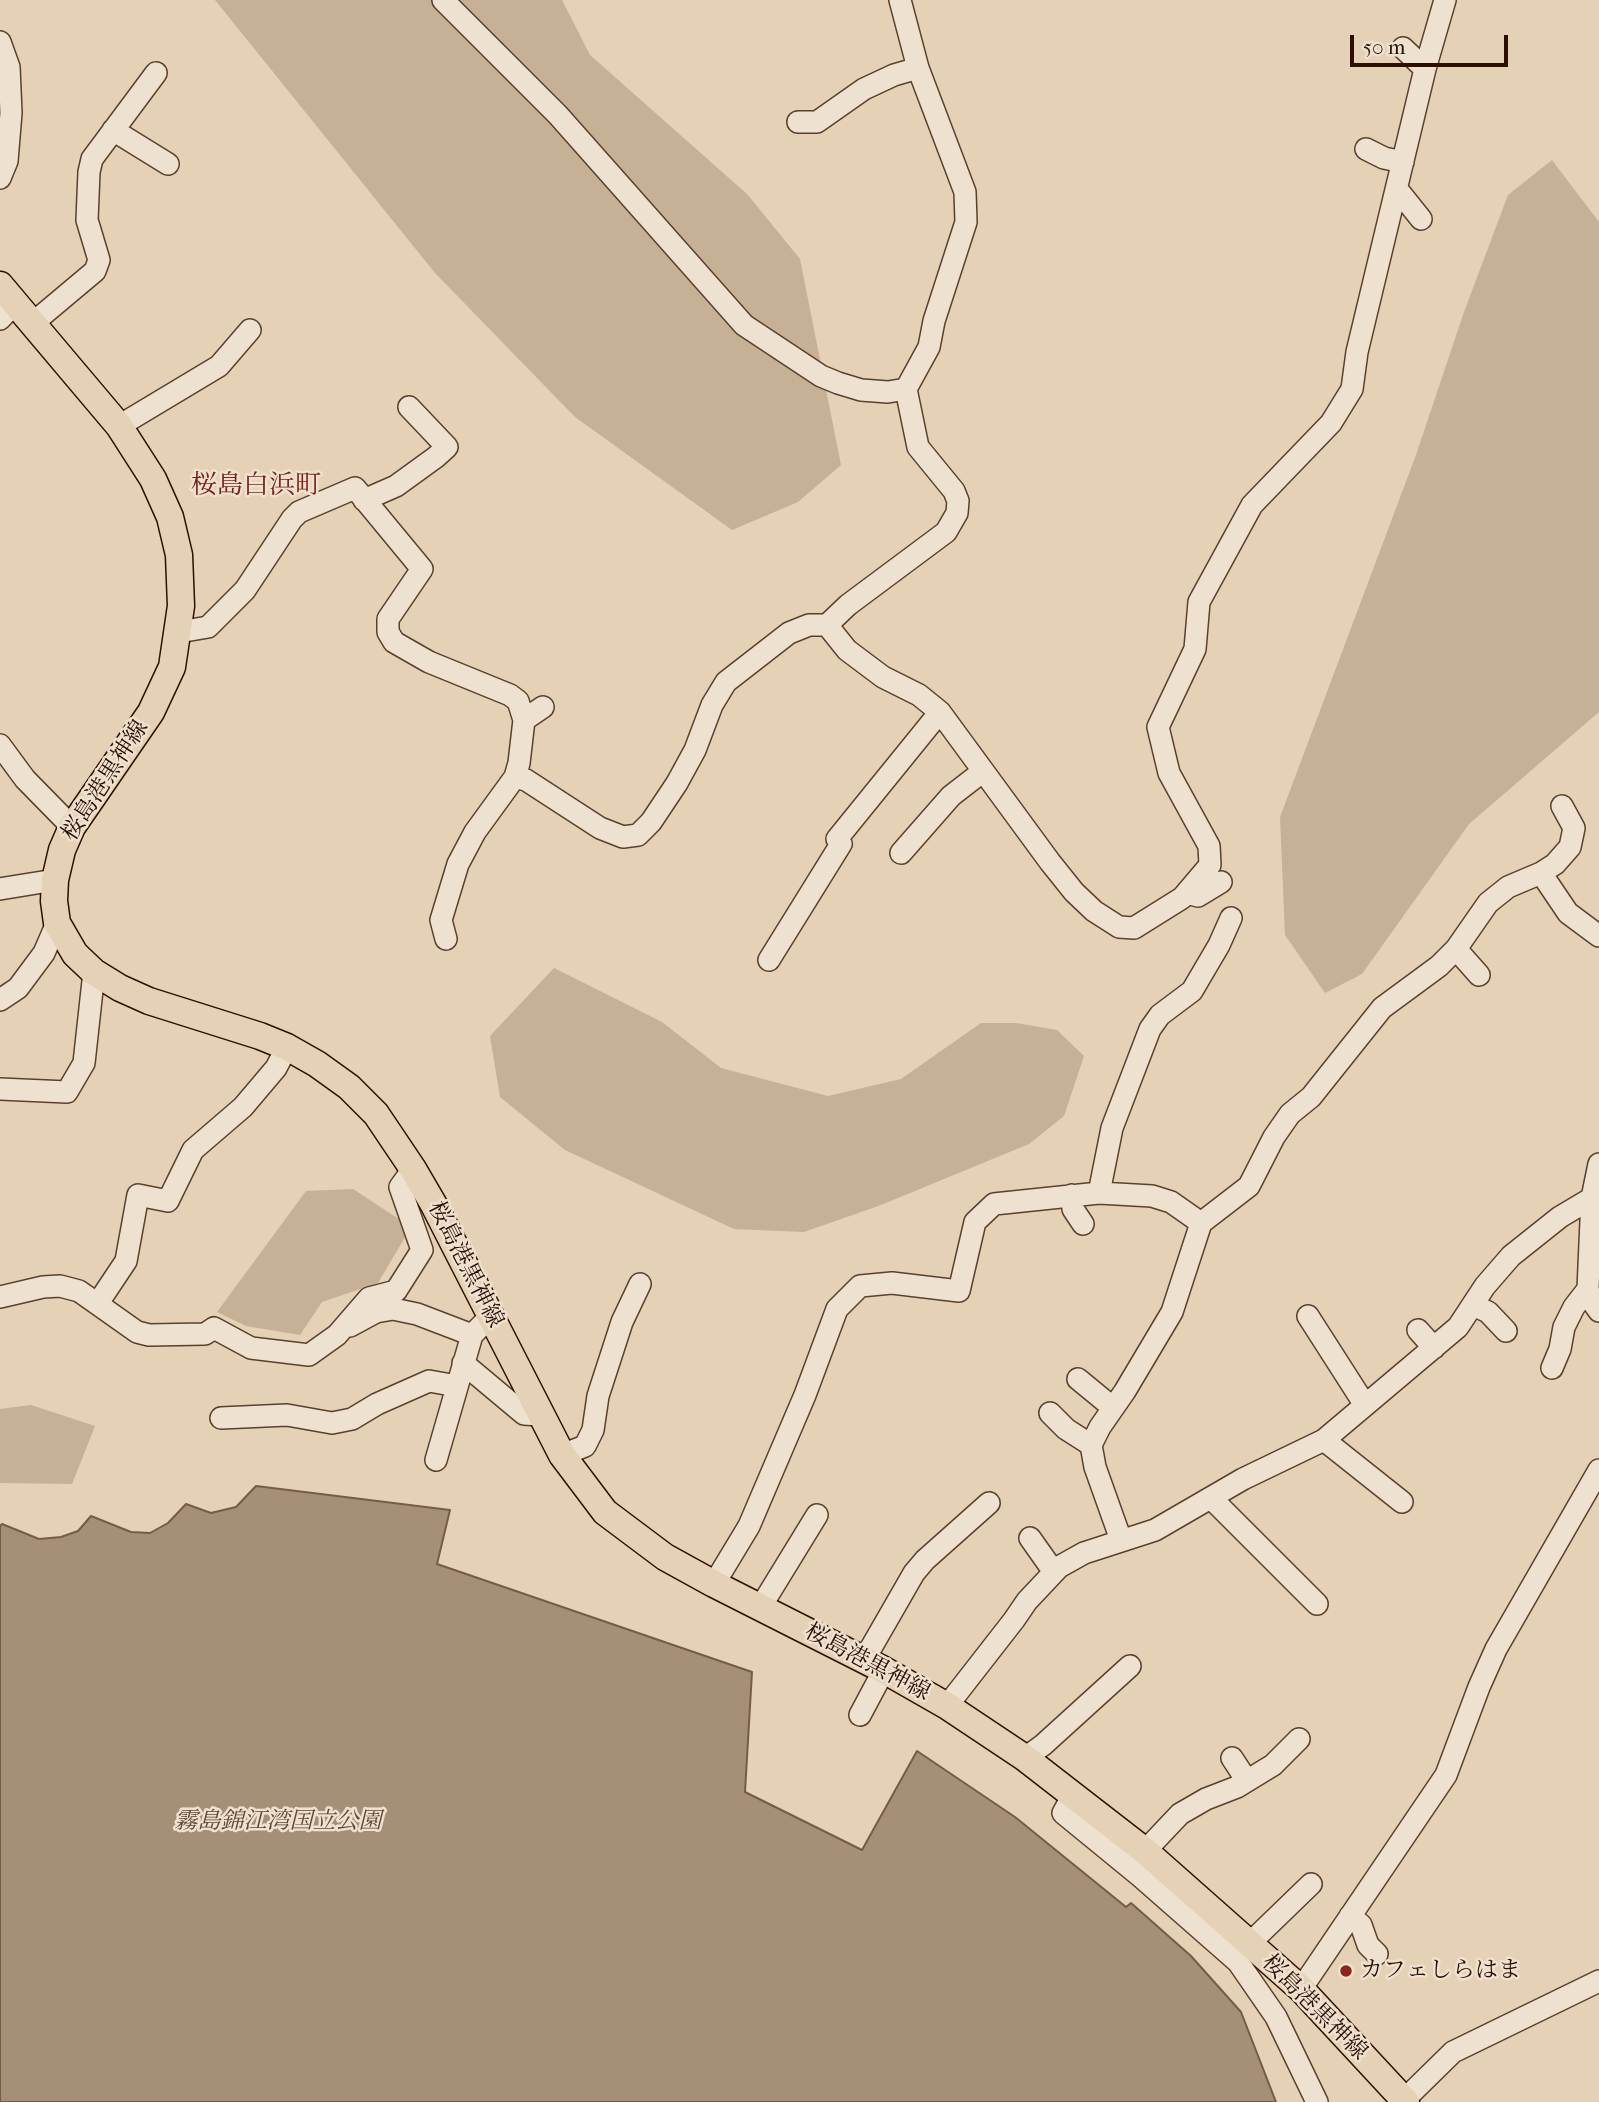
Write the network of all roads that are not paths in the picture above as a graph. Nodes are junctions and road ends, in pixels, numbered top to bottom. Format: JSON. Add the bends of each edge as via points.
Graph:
{"nodes":[{"id":1,"x":443,"y":0,"type":"edge"},
{"id":2,"x":900,"y":0,"type":"edge"},
{"id":3,"x":1445,"y":0,"type":"edge"},
{"id":4,"x":0,"y":42,"type":"edge"},
{"id":5,"x":1403,"y":48,"type":"dead end"},
{"id":6,"x":918,"y":68,"type":"junction"},
{"id":7,"x":1425,"y":69,"type":"junction"},
{"id":8,"x":156,"y":73,"type":"dead end"},
{"id":9,"x":798,"y":122,"type":"dead end"},
{"id":10,"x":113,"y":130,"type":"junction"},
{"id":11,"x":1366,"y":149,"type":"dead end"},
{"id":12,"x":1403,"y":162,"type":"junction"},
{"id":13,"x":168,"y":164,"type":"dead end"},
{"id":14,"x":0,"y":178,"type":"edge"},
{"id":15,"x":1397,"y":189,"type":"junction"},
{"id":16,"x":1421,"y":219,"type":"dead end"},
{"id":17,"x":5,"y":302,"type":"edge"},
{"id":18,"x":33,"y":323,"type":"junction"},
{"id":19,"x":250,"y":330,"type":"dead end"},
{"id":20,"x":906,"y":390,"type":"junction"},
{"id":21,"x":410,"y":407,"type":"dead end"},
{"id":22,"x":119,"y":426,"type":"junction"},
{"id":23,"x":364,"y":500,"type":"junction"},
{"id":24,"x":827,"y":625,"type":"junction"},
{"id":25,"x":179,"y":632,"type":"junction"},
{"id":26,"x":543,"y":707,"type":"dead end"},
{"id":27,"x":940,"y":712,"type":"junction"},
{"id":28,"x":524,"y":720,"type":"junction"},
{"id":29,"x":0,"y":745,"type":"edge"},
{"id":30,"x":982,"y":772,"type":"junction"},
{"id":31,"x":515,"y":776,"type":"junction"},
{"id":32,"x":1562,"y":806,"type":"dead end"},
{"id":33,"x":72,"y":827,"type":"junction"},
{"id":34,"x":901,"y":853,"type":"dead end"},
{"id":35,"x":1541,"y":873,"type":"junction"},
{"id":36,"x":55,"y":880,"type":"junction"},
{"id":37,"x":1221,"y":882,"type":"dead end"},
{"id":38,"x":0,"y":889,"type":"edge"},
{"id":39,"x":1187,"y":893,"type":"junction"},
{"id":40,"x":1231,"y":918,"type":"dead end"},
{"id":41,"x":57,"y":923,"type":"junction"},
{"id":42,"x":1599,"y":936,"type":"edge"},
{"id":43,"x":446,"y":939,"type":"dead end"},
{"id":44,"x":1456,"y":949,"type":"junction"},
{"id":45,"x":769,"y":960,"type":"dead end"},
{"id":46,"x":94,"y":972,"type":"junction"},
{"id":47,"x":1479,"y":975,"type":"dead end"},
{"id":48,"x":0,"y":1000,"type":"edge"},
{"id":49,"x":287,"y":1047,"type":"junction"},
{"id":50,"x":0,"y":1088,"type":"edge"},
{"id":51,"x":1599,"y":1164,"type":"edge"},
{"id":52,"x":413,"y":1169,"type":"junction"},
{"id":53,"x":1099,"y":1193,"type":"junction"},
{"id":54,"x":1072,"y":1195,"type":"junction"},
{"id":55,"x":1592,"y":1198,"type":"junction"},
{"id":56,"x":1202,"y":1223,"type":"junction"},
{"id":57,"x":1083,"y":1224,"type":"dead end"},
{"id":58,"x":640,"y":1284,"type":"dead end"},
{"id":59,"x":1588,"y":1289,"type":"junction"},
{"id":60,"x":0,"y":1297,"type":"edge"},
{"id":61,"x":98,"y":1303,"type":"junction"},
{"id":62,"x":1472,"y":1305,"type":"junction"},
{"id":63,"x":1599,"y":1311,"type":"edge"},
{"id":64,"x":491,"y":1316,"type":"junction"},
{"id":65,"x":1308,"y":1316,"type":"dead end"},
{"id":66,"x":1418,"y":1330,"type":"dead end"},
{"id":67,"x":1506,"y":1331,"type":"dead end"},
{"id":68,"x":334,"y":1332,"type":"junction"},
{"id":69,"x":472,"y":1335,"type":"junction"},
{"id":70,"x":1434,"y":1348,"type":"junction"},
{"id":71,"x":463,"y":1363,"type":"junction"},
{"id":72,"x":1552,"y":1368,"type":"dead end"},
{"id":73,"x":1078,"y":1379,"type":"dead end"},
{"id":74,"x":457,"y":1386,"type":"junction"},
{"id":75,"x":1365,"y":1405,"type":"junction"},
{"id":76,"x":1112,"y":1407,"type":"junction"},
{"id":77,"x":1050,"y":1413,"type":"dead end"},
{"id":78,"x":540,"y":1415,"type":"junction"},
{"id":79,"x":221,"y":1418,"type":"dead end"},
{"id":80,"x":1324,"y":1440,"type":"junction"},
{"id":81,"x":1091,"y":1445,"type":"junction"},
{"id":82,"x":562,"y":1455,"type":"junction"},
{"id":83,"x":436,"y":1460,"type":"dead end"},
{"id":84,"x":1599,"y":1470,"type":"edge"},
{"id":85,"x":1211,"y":1498,"type":"junction"},
{"id":86,"x":1402,"y":1502,"type":"dead end"},
{"id":87,"x":989,"y":1503,"type":"dead end"},
{"id":88,"x":1577,"y":1508,"type":"junction"},
{"id":89,"x":1599,"y":1510,"type":"edge"},
{"id":90,"x":817,"y":1515,"type":"dead end"},
{"id":91,"x":1030,"y":1538,"type":"dead end"},
{"id":92,"x":1121,"y":1541,"type":"junction"},
{"id":93,"x":1054,"y":1572,"type":"junction"},
{"id":94,"x":713,"y":1584,"type":"junction"},
{"id":95,"x":1317,"y":1604,"type":"dead end"},
{"id":96,"x":760,"y":1608,"type":"junction"},
{"id":97,"x":874,"y":1665,"type":"junction"},
{"id":98,"x":1130,"y":1666,"type":"dead end"},
{"id":99,"x":947,"y":1706,"type":"junction"},
{"id":100,"x":860,"y":1714,"type":"dead end"},
{"id":101,"x":1299,"y":1739,"type":"dead end"},
{"id":102,"x":1026,"y":1758,"type":"junction"},
{"id":103,"x":1232,"y":1758,"type":"dead end"},
{"id":104,"x":1247,"y":1781,"type":"junction"},
{"id":105,"x":1073,"y":1795,"type":"junction"},
{"id":106,"x":1145,"y":1851,"type":"junction"},
{"id":107,"x":1311,"y":1884,"type":"dead end"},
{"id":108,"x":1350,"y":1916,"type":"junction"},
{"id":109,"x":1249,"y":1944,"type":"junction"},
{"id":110,"x":1377,"y":1954,"type":"dead end"},
{"id":111,"x":1599,"y":1982,"type":"edge"},
{"id":112,"x":1301,"y":1989,"type":"junction"},
{"id":113,"x":1405,"y":2101,"type":"edge"},
{"id":114,"x":1317,"y":2102,"type":"edge"}],
"edges":[{"from":1,"to":20,"type":"street","via":[[558,115],[744,325],[838,383],[860,390]]},
{"from":2,"to":6,"type":"street"},
{"from":3,"to":7,"type":"street"},
{"from":4,"to":14,"type":"street","via":[[9,67],[11,113]]},
{"from":5,"to":7,"type":"street"},
{"from":6,"to":9,"type":"street","via":[[864,89],[817,122]]},
{"from":6,"to":20,"type":"street","via":[[965,192],[966,222],[933,321],[929,347]]},
{"from":7,"to":12,"type":"street"},
{"from":8,"to":10,"type":"street"},
{"from":10,"to":13,"type":"street"},
{"from":10,"to":18,"type":"street","via":[[89,172],[86,220],[99,260],[95,271]]},
{"from":11,"to":12,"type":"street"},
{"from":12,"to":15,"type":"street"},
{"from":15,"to":16,"type":"street"},
{"from":15,"to":39,"type":"street","via":[[1352,389],[1331,423],[1252,505],[1199,602],[1195,649],[1158,726],[1169,773],[1209,846],[1210,865]]},
{"from":17,"to":18,"type":"main road","name":"桜島港黒神線"},
{"from":18,"to":22,"type":"main road","name":"桜島港黒神線"},
{"from":19,"to":22,"type":"street","via":[[219,366]]},
{"from":20,"to":24,"type":"street","via":[[918,447],[954,491],[957,513],[946,532]]},
{"from":21,"to":23,"type":"street","via":[[447,447],[396,486]]},
{"from":22,"to":25,"type":"main road","name":"桜島港黒神線","via":[[153,479],[170,517],[181,579]]},
{"from":23,"to":25,"type":"street","via":[[355,488],[299,512],[245,590],[208,627]]},
{"from":23,"to":28,"type":"street","via":[[422,569],[388,619],[394,642],[429,662],[510,695],[518,701]]},
{"from":24,"to":27,"type":"street","via":[[846,650]]},
{"from":24,"to":31,"type":"street","via":[[809,625],[789,633],[726,682],[677,783],[638,835],[623,837],[600,828]]},
{"from":25,"to":33,"type":"main road","name":"桜島港黒神線","via":[[172,667],[150,712]]},
{"from":26,"to":28,"type":"street"},
{"from":27,"to":30,"type":"street"},
{"from":27,"to":45,"type":"street","via":[[837,839],[841,844]]},
{"from":28,"to":31,"type":"street"},
{"from":29,"to":33,"type":"street","via":[[25,779]]},
{"from":30,"to":34,"type":"street","via":[[951,796]]},
{"from":30,"to":39,"type":"street","via":[[1074,891],[1119,927],[1134,928]]},
{"from":31,"to":43,"type":"street","via":[[458,864],[441,920]]},
{"from":32,"to":35,"type":"street","via":[[1574,828],[1570,847]]},
{"from":33,"to":36,"type":"main road","name":"桜島港黒神線"},
{"from":35,"to":42,"type":"street","via":[[1567,913]]},
{"from":35,"to":44,"type":"street","via":[[1507,887],[1488,903]]},
{"from":36,"to":38,"type":"street"},
{"from":36,"to":41,"type":"main road","name":"桜島港黒神線"},
{"from":37,"to":39,"type":"street","via":[[1198,895]]},
{"from":40,"to":53,"type":"street","via":[[1192,991],[1160,1015],[1150,1029],[1112,1128]]},
{"from":41,"to":46,"type":"main road","name":"桜島港黒神線","via":[[75,954]]},
{"from":41,"to":48,"type":"street","via":[[44,953],[18,988]]},
{"from":44,"to":47,"type":"street"},
{"from":44,"to":56,"type":"street","via":[[1382,1009],[1311,1097],[1290,1114],[1249,1186]]},
{"from":46,"to":49,"type":"main road","name":"桜島港黒神線","via":[[149,1001]]},
{"from":46,"to":50,"type":"street","via":[[84,1062],[68,1092]]},
{"from":49,"to":52,"type":"main road","name":"桜島港黒神線","via":[[349,1087],[376,1114]]},
{"from":49,"to":61,"type":"street","via":[[276,1068],[243,1107],[193,1150],[168,1201],[138,1195],[126,1261]]},
{"from":51,"to":55,"type":"street"},
{"from":52,"to":64,"type":"main road","name":"桜島港黒神線"},
{"from":52,"to":68,"type":"street","via":[[400,1187],[422,1250],[396,1291],[369,1298]]},
{"from":53,"to":54,"type":"street"},
{"from":53,"to":56,"type":"street","via":[[1152,1196],[1171,1202]]},
{"from":54,"to":57,"type":"street","via":[[1073,1209]]},
{"from":54,"to":94,"type":"street","via":[[994,1204],[975,1222],[959,1291],[892,1283],[860,1286],[837,1309],[749,1526]]},
{"from":55,"to":59,"type":"street"},
{"from":55,"to":62,"type":"street","via":[[1511,1256]]},
{"from":56,"to":76,"type":"street","via":[[1172,1312]]},
{"from":58,"to":82,"type":"street","via":[[622,1322],[598,1396],[593,1430],[585,1446]]},
{"from":59,"to":63,"type":"street"},
{"from":59,"to":72,"type":"street","via":[[1563,1327]]},
{"from":60,"to":61,"type":"street","via":[[60,1286]]},
{"from":61,"to":68,"type":"street","via":[[137,1332],[205,1334],[214,1328],[251,1348],[293,1354],[309,1355]]},
{"from":62,"to":67,"type":"street","via":[[1488,1312]]},
{"from":62,"to":70,"type":"street","via":[[1458,1327]]},
{"from":64,"to":69,"type":"street"},
{"from":64,"to":78,"type":"main road","name":"桜島港黒神線"},
{"from":65,"to":75,"type":"street"},
{"from":66,"to":70,"type":"street"},
{"from":68,"to":69,"type":"street","via":[[393,1309]]},
{"from":69,"to":71,"type":"street"},
{"from":70,"to":75,"type":"street"},
{"from":71,"to":74,"type":"street"},
{"from":71,"to":78,"type":"street","via":[[524,1414]]},
{"from":73,"to":76,"type":"street"},
{"from":74,"to":79,"type":"street","via":[[429,1381],[352,1419],[332,1423],[287,1415]]},
{"from":74,"to":83,"type":"street"},
{"from":75,"to":80,"type":"street"},
{"from":76,"to":81,"type":"street"},
{"from":77,"to":81,"type":"street"},
{"from":78,"to":82,"type":"main road","name":"桜島港黒神線"},
{"from":80,"to":85,"type":"street"},
{"from":80,"to":86,"type":"street"},
{"from":81,"to":92,"type":"street"},
{"from":82,"to":94,"type":"main road","name":"桜島港黒神線","via":[[605,1512],[665,1557]]},
{"from":84,"to":88,"type":"street"},
{"from":85,"to":92,"type":"street","via":[[1155,1530]]},
{"from":85,"to":95,"type":"street"},
{"from":87,"to":97,"type":"street","via":[[914,1573]]},
{"from":88,"to":89,"type":"street"},
{"from":88,"to":108,"type":"street","via":[[1496,1649],[1446,1775]]},
{"from":90,"to":96,"type":"street"},
{"from":91,"to":93,"type":"street"},
{"from":92,"to":93,"type":"street","via":[[1084,1553]]},
{"from":93,"to":99,"type":"street"},
{"from":94,"to":96,"type":"main road","name":"桜島港黒神線"},
{"from":96,"to":97,"type":"main road","name":"桜島港黒神線"},
{"from":97,"to":99,"type":"main road","name":"桜島港黒神線"},
{"from":97,"to":100,"type":"street"},
{"from":98,"to":102,"type":"street"},
{"from":99,"to":102,"type":"main road","name":"桜島港黒神線"},
{"from":101,"to":104,"type":"street","via":[[1273,1765]]},
{"from":102,"to":105,"type":"main road","name":"桜島港黒神線"},
{"from":103,"to":104,"type":"street"},
{"from":104,"to":106,"type":"street","via":[[1180,1814]]},
{"from":105,"to":106,"type":"main road","name":"桜島港黒神線"},
{"from":105,"to":114,"type":"street","via":[[1063,1813],[1238,1962],[1276,2017]]},
{"from":106,"to":109,"type":"main road","name":"桜島港黒神線"},
{"from":107,"to":109,"type":"street"},
{"from":108,"to":110,"type":"street","via":[[1361,1925],[1368,1945]]},
{"from":108,"to":112,"type":"street"},
{"from":109,"to":112,"type":"main road","name":"桜島港黒神線"},
{"from":111,"to":113,"type":"street","via":[[1453,2052]]},
{"from":112,"to":113,"type":"main road","name":"桜島港黒神線"}]}
